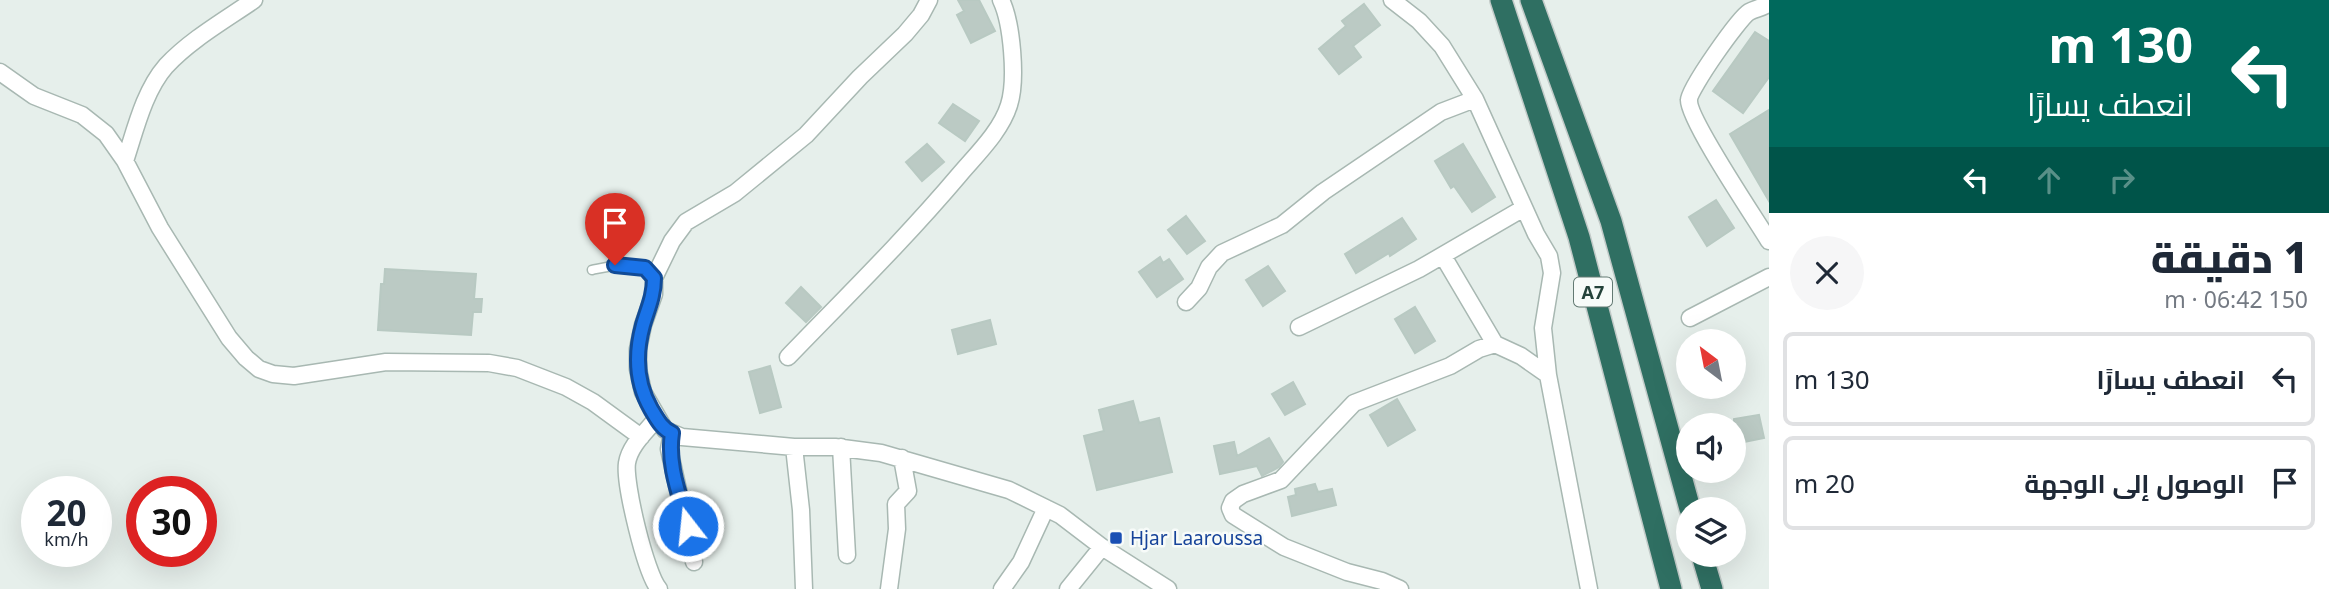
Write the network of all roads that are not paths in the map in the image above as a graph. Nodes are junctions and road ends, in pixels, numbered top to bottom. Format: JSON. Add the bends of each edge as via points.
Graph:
{"nodes":[{"id":1,"x":254,"y":0,"type":"edge"},
{"id":2,"x":929,"y":0,"type":"edge"},
{"id":3,"x":1001,"y":0,"type":"edge"},
{"id":4,"x":1392,"y":0,"type":"edge"},
{"id":5,"x":1502,"y":0,"type":"edge"},
{"id":6,"x":1531,"y":0,"type":"edge"},
{"id":7,"x":1769,"y":3,"type":"edge"},
{"id":8,"x":1745,"y":6,"type":"edge"},
{"id":9,"x":0,"y":72,"type":"edge"},
{"id":10,"x":1475,"y":99,"type":"junction"},
{"id":11,"x":125,"y":162,"type":"junction"},
{"id":12,"x":1524,"y":208,"type":"junction"},
{"id":13,"x":1769,"y":240,"type":"edge"},
{"id":14,"x":1443,"y":256,"type":"junction"},
{"id":15,"x":592,"y":270,"type":"dead end"},
{"id":16,"x":1769,"y":277,"type":"edge"},
{"id":17,"x":654,"y":278,"type":"junction"},
{"id":18,"x":1186,"y":302,"type":"dead end"},
{"id":19,"x":1690,"y":318,"type":"dead end"},
{"id":20,"x":1299,"y":327,"type":"dead end"},
{"id":21,"x":1495,"y":344,"type":"junction"},
{"id":22,"x":788,"y":357,"type":"dead end"},
{"id":23,"x":1548,"y":376,"type":"junction"},
{"id":24,"x":657,"y":418,"type":"junction"},
{"id":25,"x":672,"y":433,"type":"junction"},
{"id":26,"x":641,"y":437,"type":"junction"},
{"id":27,"x":794,"y":447,"type":"junction"},
{"id":28,"x":841,"y":447,"type":"junction"},
{"id":29,"x":902,"y":458,"type":"junction"},
{"id":30,"x":1687,"y":497,"type":"edge"},
{"id":31,"x":1046,"y":508,"type":"junction"},
{"id":32,"x":1102,"y":547,"type":"junction"},
{"id":33,"x":847,"y":555,"type":"dead end"},
{"id":34,"x":694,"y":562,"type":"dead end"},
{"id":35,"x":1706,"y":567,"type":"edge"},
{"id":36,"x":649,"y":581,"type":"edge"},
{"id":37,"x":1712,"y":587,"type":"edge"},
{"id":38,"x":659,"y":589,"type":"edge"},
{"id":39,"x":804,"y":589,"type":"edge"},
{"id":40,"x":889,"y":589,"type":"edge"},
{"id":41,"x":1002,"y":589,"type":"edge"},
{"id":42,"x":1068,"y":589,"type":"edge"},
{"id":43,"x":1168,"y":589,"type":"edge"},
{"id":44,"x":1400,"y":589,"type":"edge"},
{"id":45,"x":1589,"y":589,"type":"edge"},
{"id":46,"x":1671,"y":589,"type":"edge"}],
"edges":[{"from":1,"to":11,"type":"street","via":[[165,68],[145,102]]},
{"from":2,"to":17,"type":"street","via":[[905,34],[806,135],[735,193],[679,229]]},
{"from":3,"to":22,"type":"street","via":[[1014,85],[997,128],[938,200]]},
{"from":4,"to":10,"type":"street","via":[[1443,46]]},
{"from":5,"to":46,"type":"highway","number":"A7","via":[[1579,237]]},
{"from":6,"to":30,"type":"highway","number":"A7","via":[[1611,221]]},
{"from":7,"to":8,"type":"street"},
{"from":8,"to":13,"type":"street","via":[[1695,83],[1688,103]]},
{"from":9,"to":11,"type":"street","via":[[34,96],[82,115],[106,134]]},
{"from":10,"to":12,"type":"street"},
{"from":10,"to":18,"type":"street","via":[[1441,112],[1282,225],[1223,253]]},
{"from":11,"to":26,"type":"street","via":[[229,338],[260,369],[294,376],[386,362],[489,363],[517,368],[566,387]]},
{"from":12,"to":14,"type":"street"},
{"from":12,"to":23,"type":"street","via":[[1549,256],[1552,273],[1543,328]]},
{"from":14,"to":20,"type":"street"},
{"from":14,"to":21,"type":"street"},
{"from":15,"to":17,"type":"lane","via":[[635,266],[645,268]]},
{"from":16,"to":19,"type":"street"},
{"from":17,"to":24,"type":"street","via":[[638,369],[643,392]]},
{"from":21,"to":23,"type":"street"},
{"from":21,"to":44,"type":"street","via":[[1354,403],[1281,480],[1243,494],[1230,508],[1233,515],[1284,547]]},
{"from":23,"to":45,"type":"street"},
{"from":24,"to":25,"type":"street"},
{"from":24,"to":26,"type":"street"},
{"from":25,"to":27,"type":"street"},
{"from":25,"to":34,"type":"street","via":[[671,463]]},
{"from":26,"to":36,"type":"street","via":[[627,462],[627,482]]},
{"from":27,"to":28,"type":"street"},
{"from":27,"to":39,"type":"street"},
{"from":28,"to":29,"type":"street"},
{"from":28,"to":33,"type":"street"},
{"from":29,"to":31,"type":"street","via":[[1009,490]]},
{"from":29,"to":40,"type":"street","via":[[908,491],[895,504],[897,529]]},
{"from":31,"to":32,"type":"street"},
{"from":31,"to":41,"type":"street","via":[[1021,562]]},
{"from":32,"to":42,"type":"street"},
{"from":32,"to":43,"type":"street"},
{"from":35,"to":37,"type":"highway"},
{"from":36,"to":38,"type":"street"}]}
